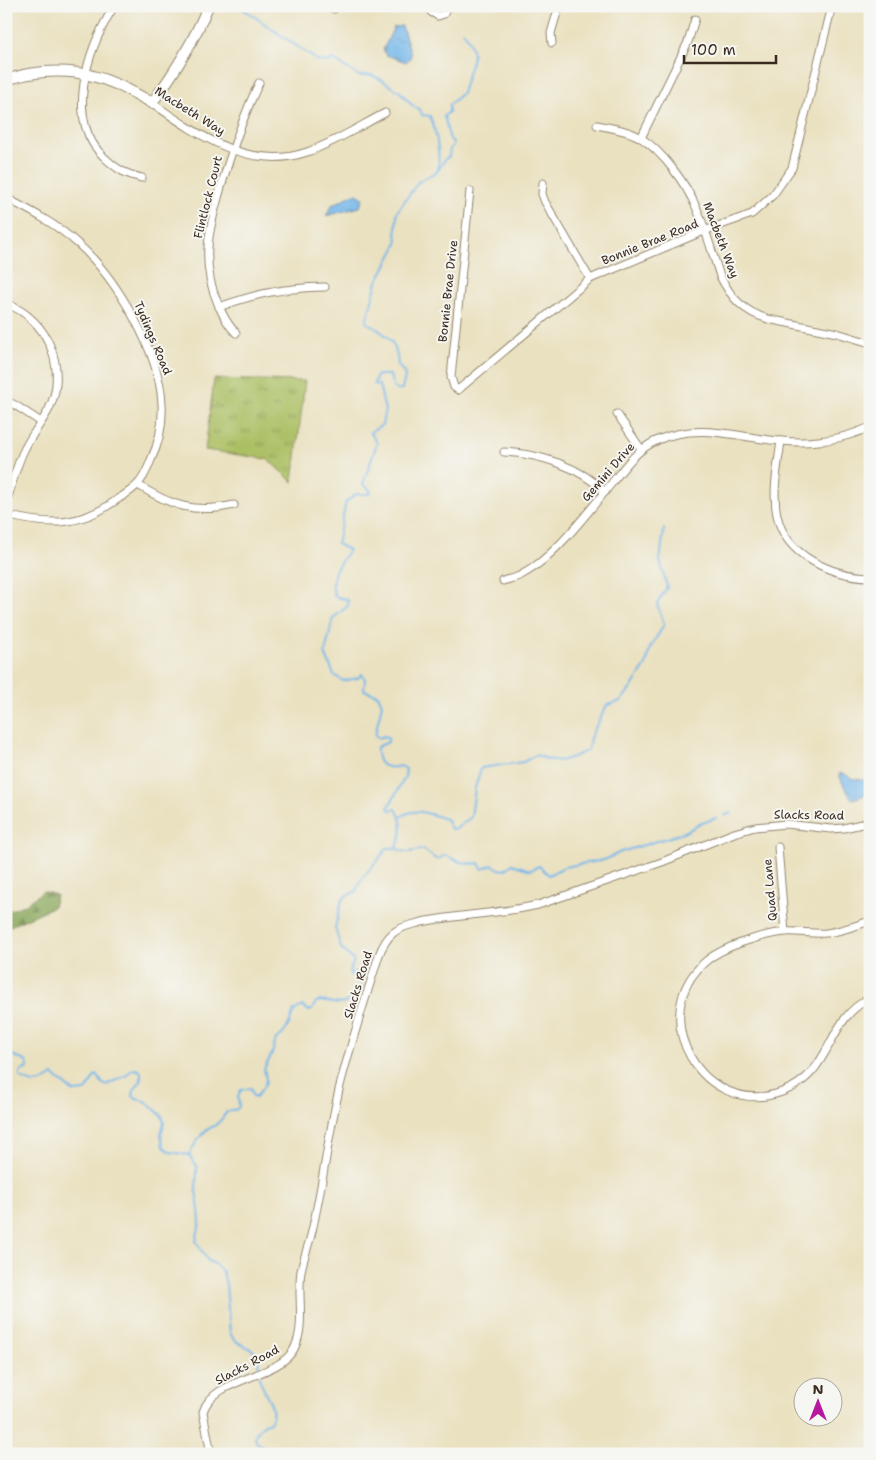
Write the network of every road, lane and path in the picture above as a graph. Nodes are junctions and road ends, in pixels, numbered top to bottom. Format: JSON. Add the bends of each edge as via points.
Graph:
{"nodes":[{"id":1,"x":208,"y":6,"type":"edge"},
{"id":2,"x":430,"y":6,"type":"edge"},
{"id":3,"x":447,"y":6,"type":"edge"},
{"id":4,"x":559,"y":6,"type":"edge"},
{"id":5,"x":832,"y":6,"type":"edge"},
{"id":6,"x":113,"y":8,"type":"dead end"},
{"id":7,"x":695,"y":19,"type":"dead end"},
{"id":8,"x":552,"y":43,"type":"dead end"},
{"id":9,"x":87,"y":74,"type":"junction"},
{"id":10,"x":6,"y":80,"type":"edge"},
{"id":11,"x":259,"y":83,"type":"dead end"},
{"id":12,"x":152,"y":103,"type":"junction"},
{"id":13,"x":385,"y":113,"type":"dead end"},
{"id":14,"x":598,"y":124,"type":"dead end"},
{"id":15,"x":641,"y":138,"type":"junction"},
{"id":16,"x":232,"y":150,"type":"junction"},
{"id":17,"x":142,"y":178,"type":"dead end"},
{"id":18,"x":543,"y":183,"type":"dead end"},
{"id":19,"x":470,"y":192,"type":"dead end"},
{"id":20,"x":6,"y":198,"type":"edge"},
{"id":21,"x":704,"y":231,"type":"junction"},
{"id":22,"x":590,"y":279,"type":"junction"},
{"id":23,"x":325,"y":287,"type":"dead end"},
{"id":24,"x":6,"y":304,"type":"edge"},
{"id":25,"x":219,"y":306,"type":"junction"},
{"id":26,"x":236,"y":333,"type":"dead end"},
{"id":27,"x":870,"y":343,"type":"edge"},
{"id":28,"x":458,"y":390,"type":"joint"},
{"id":29,"x":6,"y":401,"type":"edge"},
{"id":30,"x":617,"y":414,"type":"dead end"},
{"id":31,"x":41,"y":422,"type":"junction"},
{"id":32,"x":870,"y":427,"type":"edge"},
{"id":33,"x":781,"y":441,"type":"junction"},
{"id":34,"x":642,"y":448,"type":"junction"},
{"id":35,"x":504,"y":452,"type":"dead end"},
{"id":36,"x":138,"y":485,"type":"junction"},
{"id":37,"x":605,"y":492,"type":"junction"},
{"id":38,"x":6,"y":503,"type":"edge"},
{"id":39,"x":234,"y":505,"type":"dead end"},
{"id":40,"x":6,"y":515,"type":"edge"},
{"id":41,"x":870,"y":577,"type":"edge"},
{"id":42,"x":503,"y":581,"type":"dead end"},
{"id":43,"x":870,"y":822,"type":"edge"},
{"id":44,"x":778,"y":846,"type":"dead end"},
{"id":45,"x":870,"y":921,"type":"edge"},
{"id":46,"x":785,"y":932,"type":"junction"},
{"id":47,"x":870,"y":998,"type":"edge"},
{"id":48,"x":211,"y":1454,"type":"edge"}],
"edges":[{"from":1,"to":12,"type":"street","via":[[182,59]]},
{"from":2,"to":3,"type":"street","via":[[431,12],[438,16],[444,14]]},
{"from":4,"to":8,"type":"street","via":[[551,32]]},
{"from":5,"to":21,"type":"street","name":"Bonnie Brae Road","via":[[792,168],[773,195],[756,211]]},
{"from":6,"to":9,"type":"street","via":[[98,35]]},
{"from":7,"to":15,"type":"street","via":[[688,42]]},
{"from":9,"to":10,"type":"street","name":"Macbeth Way","via":[[51,71]]},
{"from":9,"to":12,"type":"street","name":"Macbeth Way","via":[[128,88]]},
{"from":9,"to":17,"type":"street","via":[[82,114],[93,144],[123,173]]},
{"from":11,"to":16,"type":"street","name":"Flintlock Court"},
{"from":12,"to":16,"type":"street","name":"Macbeth Way","via":[[187,127]]},
{"from":13,"to":16,"type":"street","name":"Macbeth Way","via":[[320,148],[304,153],[272,157]]},
{"from":14,"to":15,"type":"street","name":"Macbeth Way"},
{"from":15,"to":21,"type":"street","name":"Macbeth Way","via":[[661,156],[685,186]]},
{"from":16,"to":25,"type":"street","name":"Flintlock Court","via":[[213,213],[207,249],[212,290]]},
{"from":18,"to":22,"type":"street","via":[[544,202]]},
{"from":19,"to":28,"type":"street","name":"Bonnie Brae Drive","via":[[451,377]]},
{"from":20,"to":36,"type":"street","name":"Tydings Road","via":[[55,225],[78,243],[122,296],[140,331],[160,383],[162,405],[160,437]]},
{"from":21,"to":22,"type":"street","name":"Bonnie Brae Road"},
{"from":21,"to":27,"type":"street","name":"Macbeth Way","via":[[725,286],[744,308],[768,319]]},
{"from":22,"to":28,"type":"street","name":"Bonnie Brae Road"},
{"from":23,"to":25,"type":"street","via":[[268,292]]},
{"from":24,"to":31,"type":"street","via":[[35,323],[53,353],[55,387]]},
{"from":25,"to":26,"type":"street","name":"Flintlock Court"},
{"from":29,"to":31,"type":"street"},
{"from":30,"to":34,"type":"street"},
{"from":31,"to":38,"type":"street","via":[[24,449]]},
{"from":32,"to":33,"type":"street","name":"Gemini Drive","via":[[841,438]]},
{"from":33,"to":34,"type":"street","name":"Gemini Drive","via":[[710,431],[682,432]]},
{"from":33,"to":41,"type":"street","via":[[776,497],[779,522],[786,534],[806,557],[822,567]]},
{"from":34,"to":37,"type":"street","name":"Gemini Drive"},
{"from":35,"to":37,"type":"street","via":[[560,464],[598,484]]},
{"from":36,"to":39,"type":"street","via":[[180,506],[209,509]]},
{"from":36,"to":40,"type":"street","name":"Tydings Road","via":[[102,510],[72,521],[42,522]]},
{"from":37,"to":42,"type":"street","name":"Gemini Drive","via":[[553,550],[530,570]]},
{"from":43,"to":48,"type":"street","name":"Slacks Road","via":[[831,829],[786,824],[755,827],[538,905],[437,919],[405,926],[394,932],[379,955],[339,1090],[302,1269],[298,1337],[294,1350],[262,1371],[223,1389],[204,1405]]},
{"from":44,"to":46,"type":"street","name":"Quad Lane"},
{"from":45,"to":46,"type":"street","via":[[832,932]]},
{"from":46,"to":47,"type":"street","via":[[754,939],[720,953],[707,961],[688,982],[680,1015],[682,1040],[696,1066],[712,1082],[726,1091],[742,1095],[771,1095],[793,1087],[817,1067],[842,1021]]}]}
